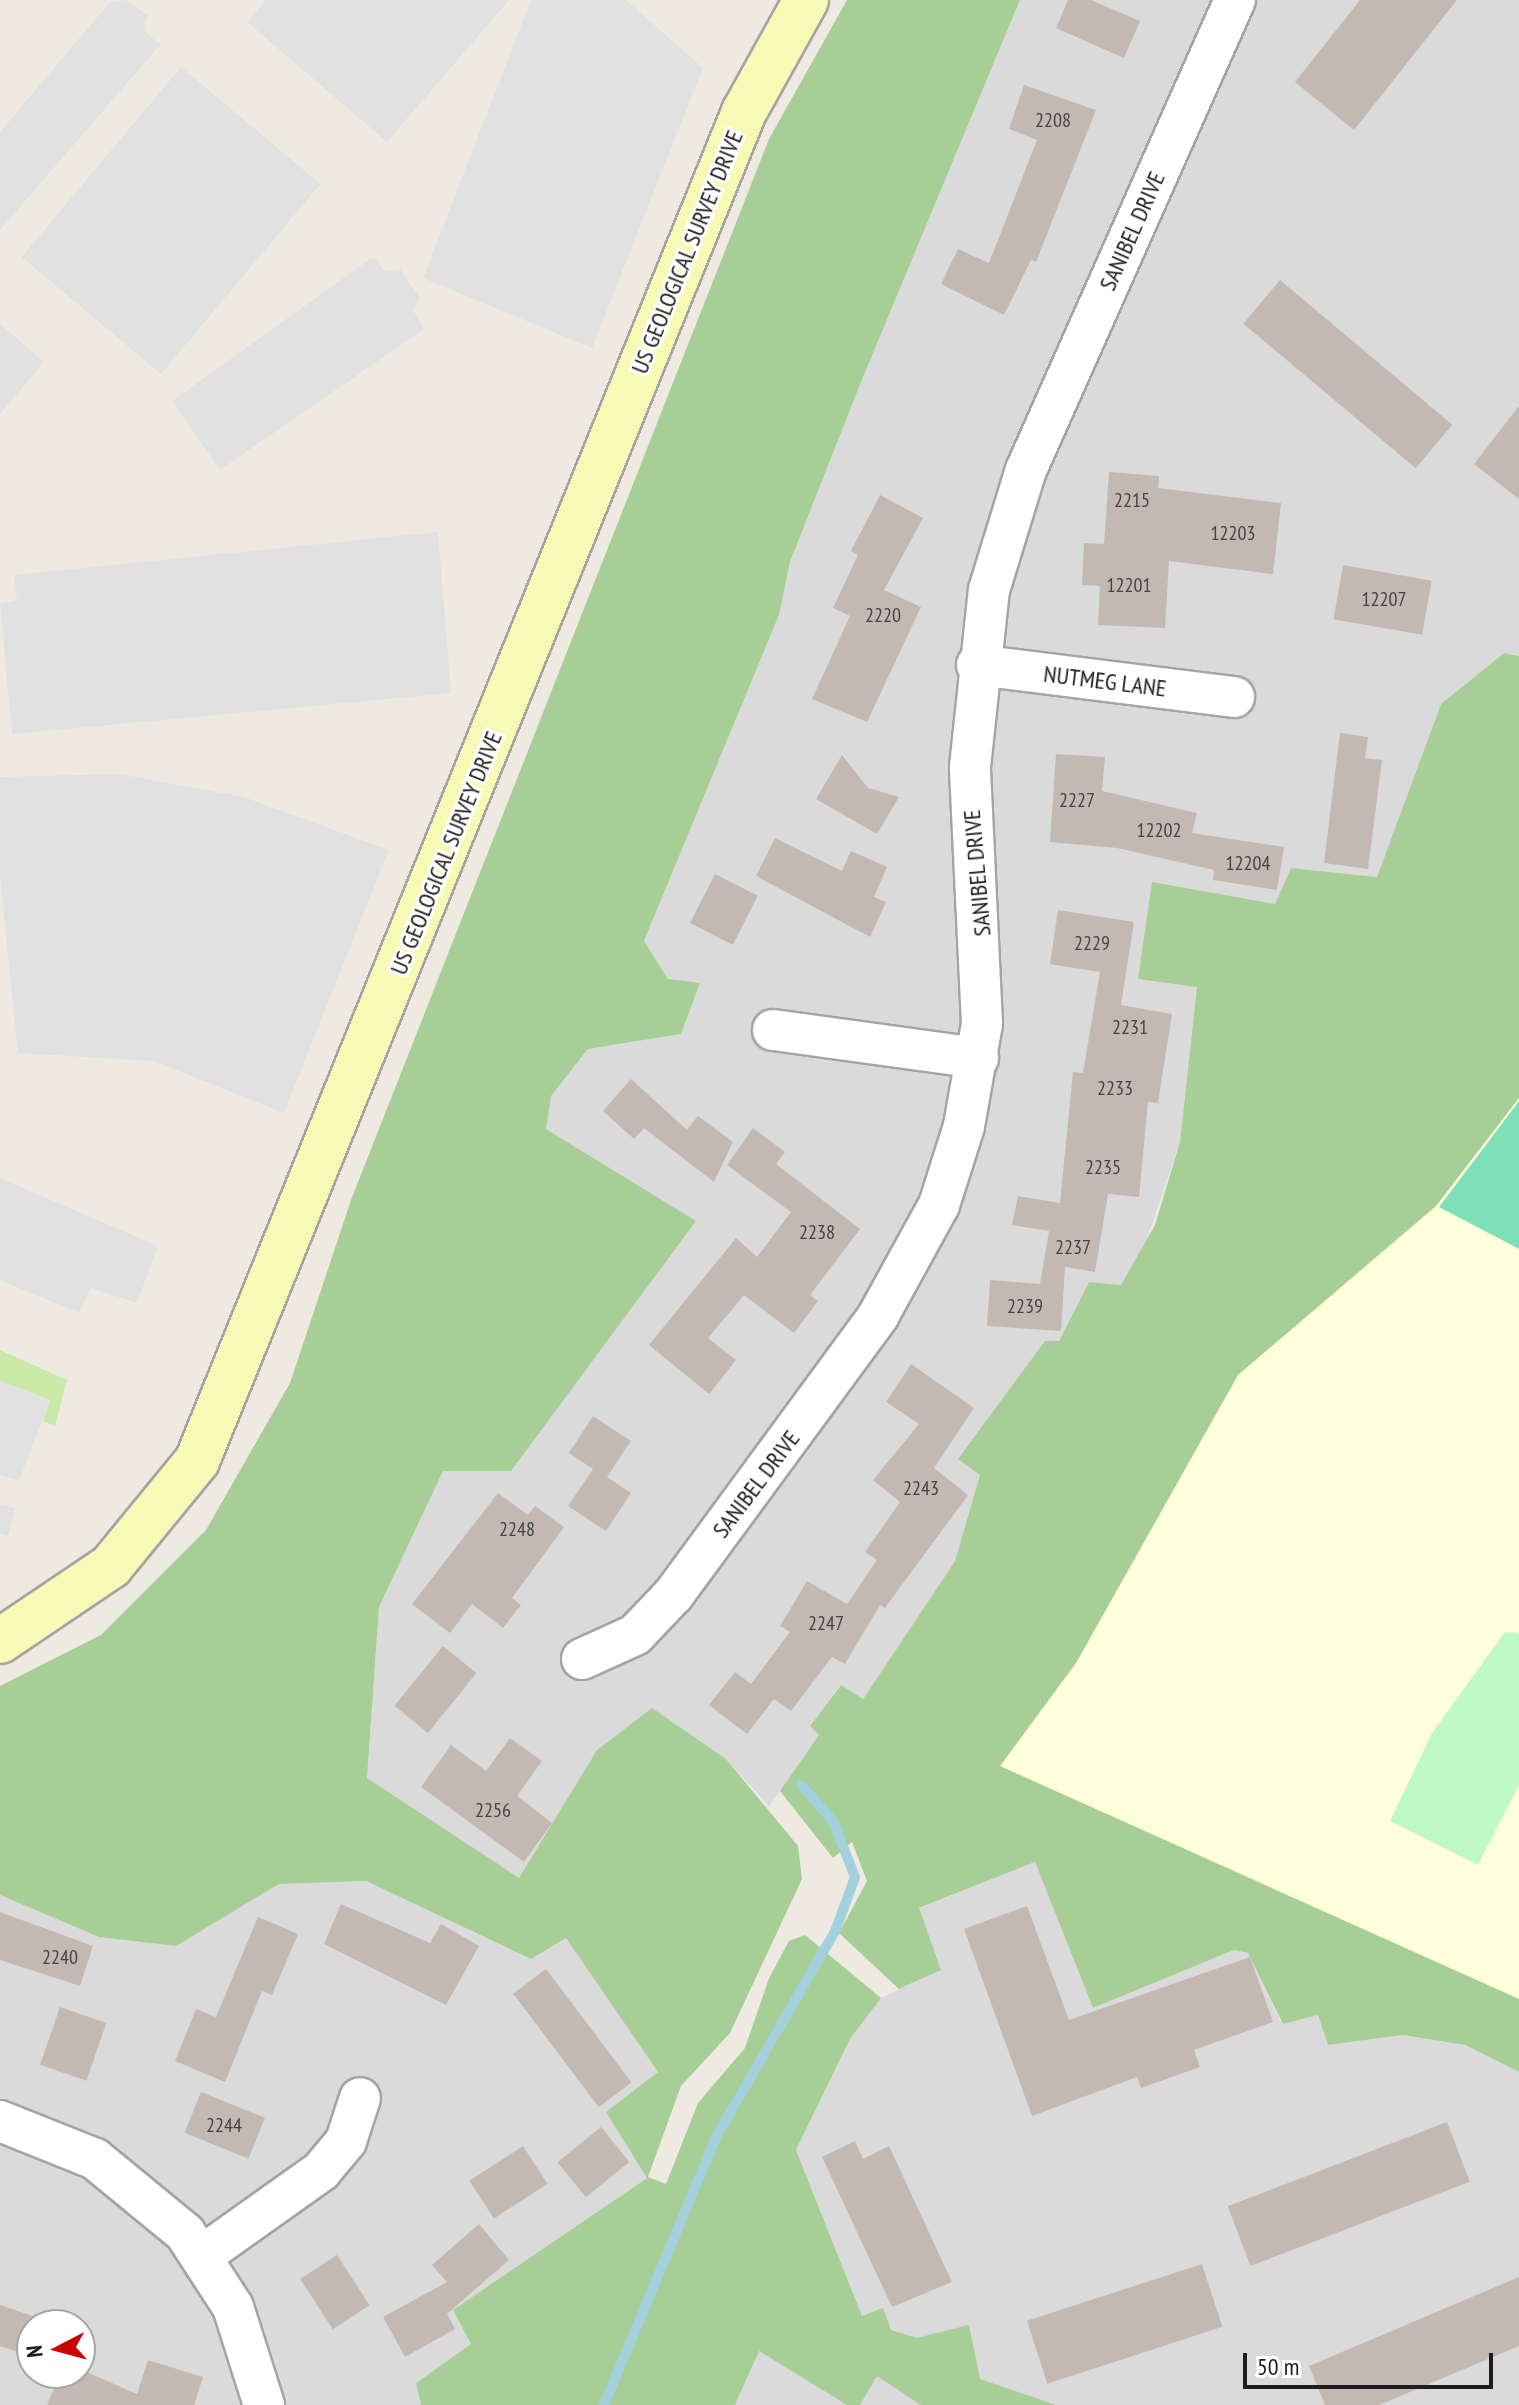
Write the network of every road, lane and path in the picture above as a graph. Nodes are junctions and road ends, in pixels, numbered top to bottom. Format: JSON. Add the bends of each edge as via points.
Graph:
{"nodes":[{"id":1,"x":806,"y":0,"type":"edge"},
{"id":2,"x":1235,"y":0,"type":"edge"},
{"id":3,"x":977,"y":665,"type":"junction"},
{"id":4,"x":1234,"y":697,"type":"dead end"},
{"id":5,"x":773,"y":1030,"type":"dead end"},
{"id":6,"x":978,"y":1058,"type":"junction"},
{"id":7,"x":0,"y":1641,"type":"edge"},
{"id":8,"x":582,"y":1659,"type":"dead end"},
{"id":9,"x":360,"y":2098,"type":"dead end"},
{"id":10,"x":0,"y":2121,"type":"edge"},
{"id":11,"x":203,"y":2255,"type":"junction"},
{"id":12,"x":264,"y":2405,"type":"edge"}],
"edges":[{"from":1,"to":7,"type":"street","name":"US GEOLOGICAL SURVEY DRIVE","via":[[744,112],[197,1461],[111,1566]]},
{"from":2,"to":3,"type":"street","name":"SANIBEL DRIVE","via":[[1009,513]]},
{"from":3,"to":4,"type":"street","name":"NUTMEG LANE"},
{"from":3,"to":6,"type":"street","name":"SANIBEL DRIVE","via":[[970,767],[984,975]]},
{"from":5,"to":6,"type":"street"},
{"from":6,"to":8,"type":"street","name":"SANIBEL DRIVE","via":[[939,1205],[878,1316],[651,1622]]},
{"from":9,"to":11,"type":"street","via":[[346,2141],[321,2171]]},
{"from":10,"to":11,"type":"street","via":[[95,2159]]},
{"from":11,"to":12,"type":"street","via":[[247,2339]]}]}
